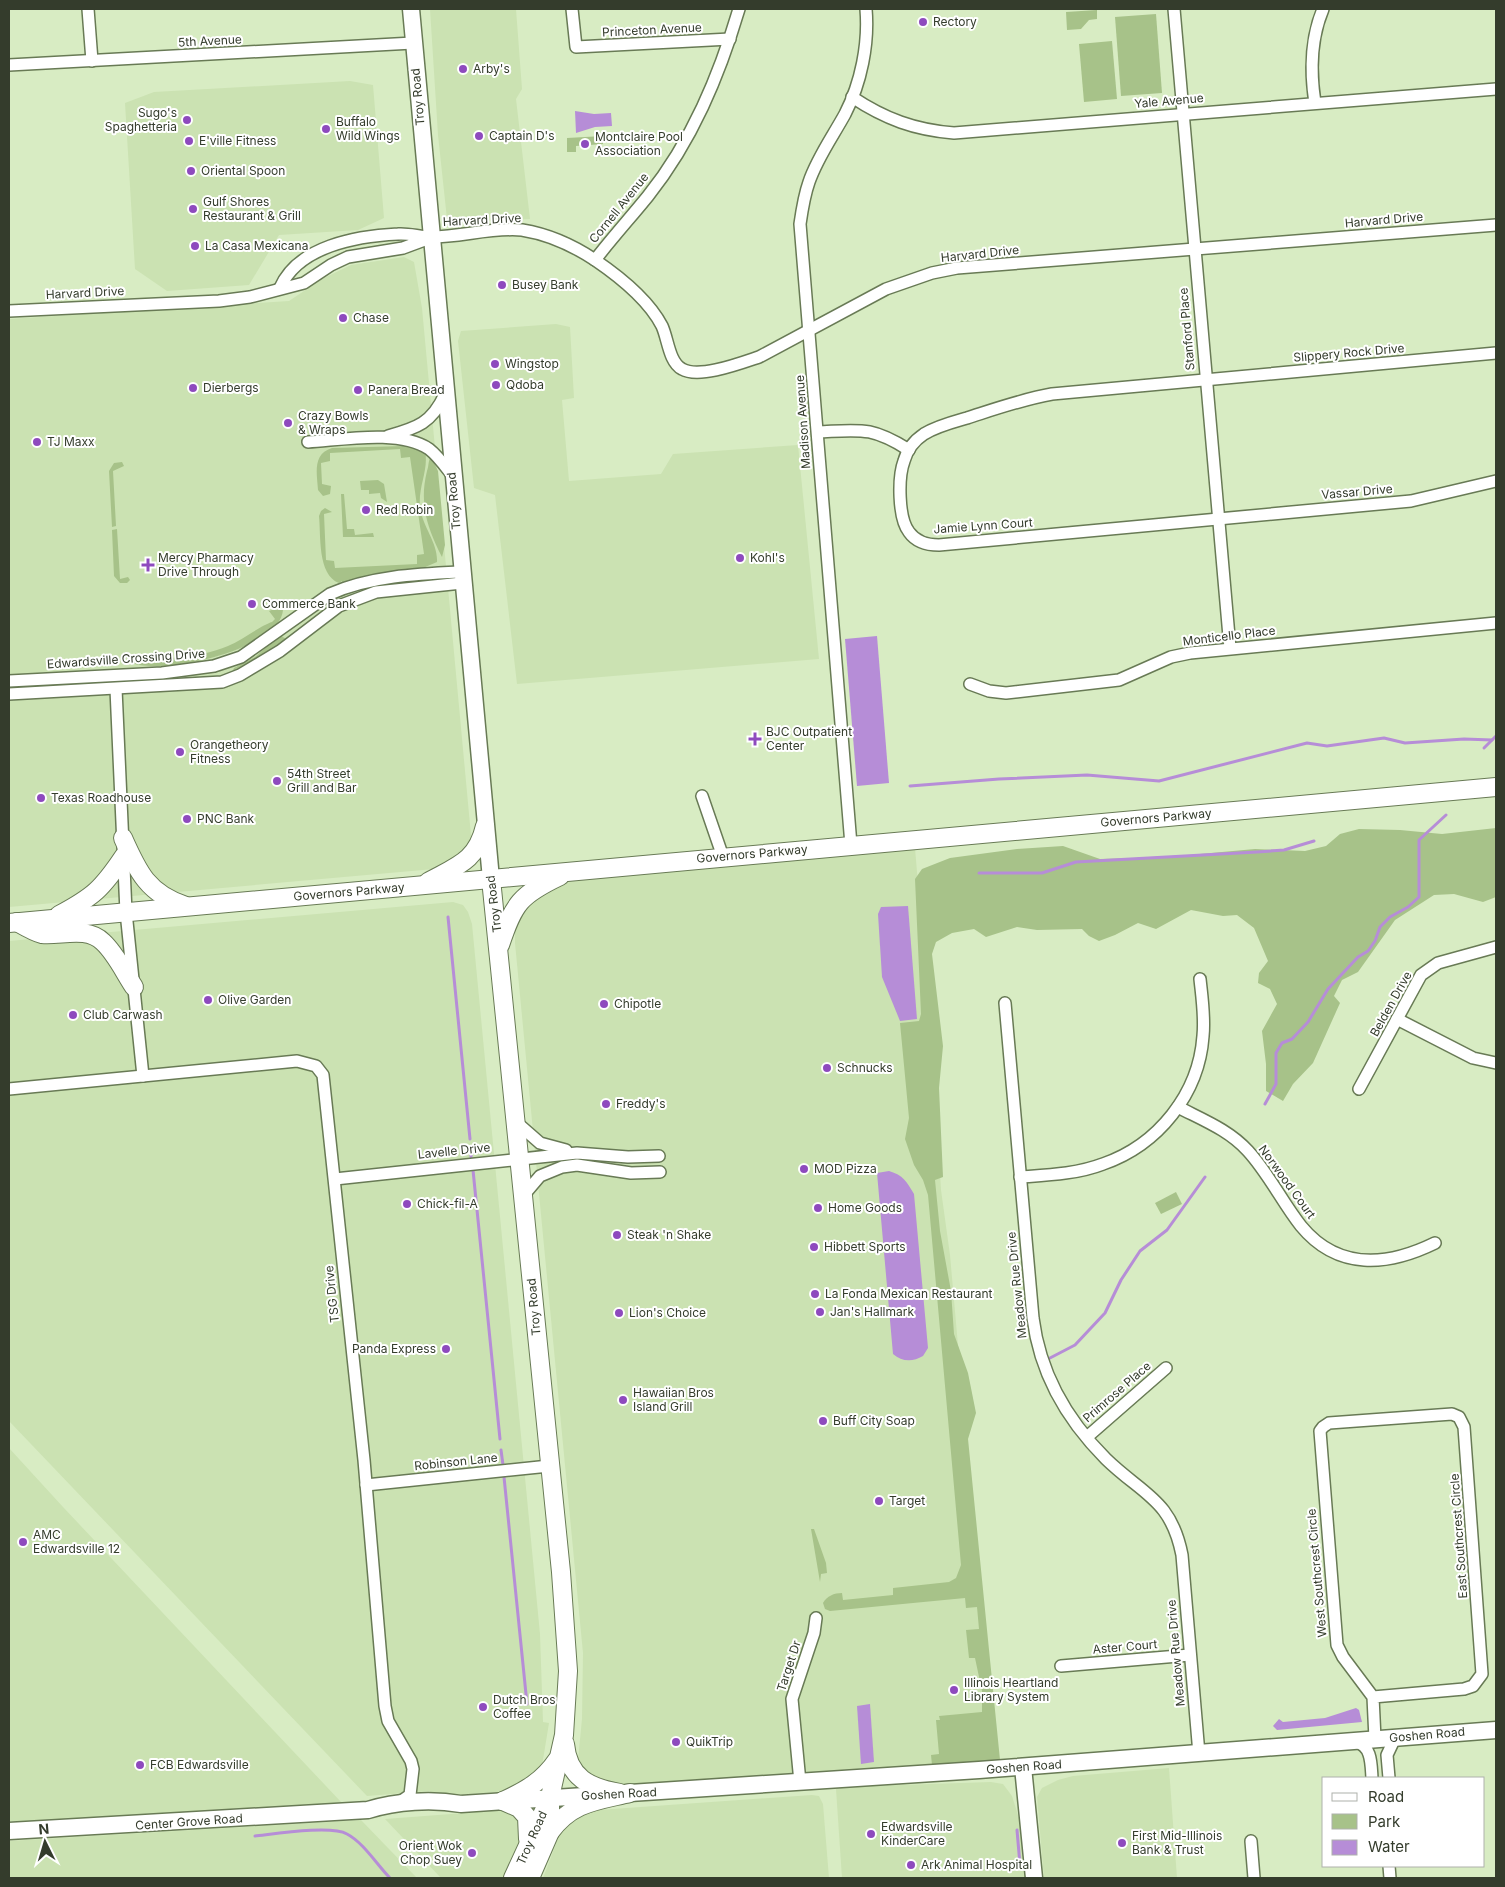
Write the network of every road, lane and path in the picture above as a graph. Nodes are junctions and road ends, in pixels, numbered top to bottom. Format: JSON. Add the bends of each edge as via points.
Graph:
{"nodes":[{"id":1,"x":88,"y":9,"type":"edge"},
{"id":2,"x":411,"y":9,"type":"edge"},
{"id":3,"x":572,"y":9,"type":"edge"},
{"id":4,"x":739,"y":9,"type":"edge"},
{"id":5,"x":866,"y":9,"type":"edge"},
{"id":6,"x":1174,"y":9,"type":"edge"},
{"id":7,"x":1323,"y":9,"type":"edge"},
{"id":8,"x":730,"y":39,"type":"junction"},
{"id":9,"x":413,"y":44,"type":"junction"},
{"id":10,"x":92,"y":61,"type":"junction"},
{"id":11,"x":9,"y":65,"type":"edge"},
{"id":12,"x":1496,"y":89,"type":"edge"},
{"id":13,"x":852,"y":97,"type":"junction"},
{"id":14,"x":1315,"y":103,"type":"junction"},
{"id":15,"x":1184,"y":114,"type":"junction"},
{"id":16,"x":1496,"y":225,"type":"edge"},
{"id":17,"x":431,"y":237,"type":"junction"},
{"id":18,"x":1194,"y":249,"type":"junction"},
{"id":19,"x":595,"y":260,"type":"junction"},
{"id":20,"x":280,"y":288,"type":"junction"},
{"id":21,"x":9,"y":311,"type":"edge"},
{"id":22,"x":810,"y":330,"type":"junction"},
{"id":23,"x":1496,"y":353,"type":"edge"},
{"id":24,"x":1205,"y":380,"type":"junction"},
{"id":25,"x":445,"y":394,"type":"junction"},
{"id":26,"x":818,"y":432,"type":"junction"},
{"id":27,"x":384,"y":437,"type":"junction"},
{"id":28,"x":308,"y":442,"type":"dead end"},
{"id":29,"x":909,"y":450,"type":"junction"},
{"id":30,"x":452,"y":475,"type":"junction"},
{"id":31,"x":1496,"y":481,"type":"edge"},
{"id":32,"x":1217,"y":518,"type":"junction"},
{"id":33,"x":462,"y":578,"type":"junction"},
{"id":34,"x":1496,"y":623,"type":"edge"},
{"id":35,"x":1230,"y":648,"type":"junction"},
{"id":36,"x":9,"y":681,"type":"edge"},
{"id":37,"x":970,"y":684,"type":"dead end"},
{"id":38,"x":116,"y":689,"type":"junction"},
{"id":39,"x":9,"y":694,"type":"edge"},
{"id":40,"x":1496,"y":787,"type":"edge"},
{"id":41,"x":702,"y":796,"type":"dead end"},
{"id":42,"x":485,"y":826,"type":"junction"},
{"id":43,"x":123,"y":838,"type":"junction"},
{"id":44,"x":851,"y":846,"type":"junction"},
{"id":45,"x":124,"y":856,"type":"junction"},
{"id":46,"x":723,"y":857,"type":"junction"},
{"id":47,"x":572,"y":871,"type":"junction"},
{"id":48,"x":491,"y":879,"type":"junction"},
{"id":49,"x":422,"y":885,"type":"junction"},
{"id":50,"x":189,"y":907,"type":"junction"},
{"id":51,"x":126,"y":912,"type":"junction"},
{"id":52,"x":53,"y":919,"type":"junction"},
{"id":53,"x":13,"y":922,"type":"edge"},
{"id":54,"x":499,"y":948,"type":"junction"},
{"id":55,"x":1496,"y":948,"type":"edge"},
{"id":56,"x":1200,"y":979,"type":"dead end"},
{"id":57,"x":134,"y":987,"type":"junction"},
{"id":58,"x":1005,"y":1003,"type":"dead end"},
{"id":59,"x":1397,"y":1019,"type":"junction"},
{"id":60,"x":1496,"y":1063,"type":"edge"},
{"id":61,"x":143,"y":1076,"type":"junction"},
{"id":62,"x":9,"y":1089,"type":"edge"},
{"id":63,"x":1359,"y":1089,"type":"dead end"},
{"id":64,"x":1178,"y":1107,"type":"junction"},
{"id":65,"x":516,"y":1122,"type":"junction"},
{"id":66,"x":577,"y":1152,"type":"junction"},
{"id":67,"x":659,"y":1156,"type":"dead end"},
{"id":68,"x":520,"y":1158,"type":"junction"},
{"id":69,"x":660,"y":1172,"type":"dead end"},
{"id":70,"x":1020,"y":1177,"type":"junction"},
{"id":71,"x":335,"y":1179,"type":"junction"},
{"id":72,"x":524,"y":1196,"type":"junction"},
{"id":73,"x":1435,"y":1242,"type":"dead end"},
{"id":74,"x":1166,"y":1368,"type":"dead end"},
{"id":75,"x":1325,"y":1425,"type":"joint"},
{"id":76,"x":1087,"y":1437,"type":"junction"},
{"id":77,"x":549,"y":1466,"type":"junction"},
{"id":78,"x":366,"y":1485,"type":"junction"},
{"id":79,"x":816,"y":1618,"type":"dead end"},
{"id":80,"x":1190,"y":1655,"type":"junction"},
{"id":81,"x":1061,"y":1666,"type":"dead end"},
{"id":82,"x":1373,"y":1697,"type":"junction"},
{"id":83,"x":1496,"y":1730,"type":"edge"},
{"id":84,"x":1395,"y":1738,"type":"junction"},
{"id":85,"x":1375,"y":1739,"type":"junction"},
{"id":86,"x":1354,"y":1742,"type":"junction"},
{"id":87,"x":562,"y":1746,"type":"junction"},
{"id":88,"x":1199,"y":1754,"type":"junction"},
{"id":89,"x":1023,"y":1767,"type":"junction"},
{"id":90,"x":1372,"y":1777,"type":"edge"},
{"id":91,"x":1388,"y":1777,"type":"edge"},
{"id":92,"x":800,"y":1782,"type":"junction"},
{"id":93,"x":626,"y":1793,"type":"junction"},
{"id":94,"x":550,"y":1797,"type":"junction"},
{"id":95,"x":503,"y":1801,"type":"junction"},
{"id":96,"x":376,"y":1808,"type":"junction"},
{"id":97,"x":9,"y":1831,"type":"edge"},
{"id":98,"x":550,"y":1832,"type":"junction"},
{"id":99,"x":1251,"y":1841,"type":"dead end"},
{"id":100,"x":528,"y":1845,"type":"junction"},
{"id":101,"x":513,"y":1878,"type":"edge"},
{"id":102,"x":530,"y":1878,"type":"edge"},
{"id":103,"x":1034,"y":1878,"type":"edge"},
{"id":104,"x":1254,"y":1878,"type":"edge"}],
"edges":[{"from":1,"to":10,"type":"street"},
{"from":2,"to":9,"type":"street","name":"Troy Road"},
{"from":3,"to":8,"type":"street","name":"Princeton Avenue","via":[[576,47]]},
{"from":4,"to":8,"type":"street","name":"Cornell Avenue"},
{"from":5,"to":13,"type":"street","name":"Madison Avenue","via":[[864,55]]},
{"from":6,"to":15,"type":"street","name":"Stanford Place"},
{"from":7,"to":14,"type":"street","via":[[1311,62]]},
{"from":8,"to":19,"type":"street","name":"Cornell Avenue","via":[[717,77],[685,141],[648,195]]},
{"from":9,"to":10,"type":"street","name":"5th Avenue"},
{"from":9,"to":17,"type":"street","name":"Troy Road"},
{"from":10,"to":11,"type":"street","name":"5th Avenue"},
{"from":12,"to":14,"type":"street","name":"Yale Avenue"},
{"from":13,"to":15,"type":"street","name":"Yale Avenue","via":[[894,121],[912,127],[954,132]]},
{"from":13,"to":22,"type":"street","name":"Madison Avenue","via":[[816,164],[803,203],[800,242]]},
{"from":14,"to":15,"type":"street","name":"Yale Avenue"},
{"from":15,"to":18,"type":"street","name":"Stanford Place"},
{"from":16,"to":18,"type":"street","name":"Harvard Drive"},
{"from":17,"to":19,"type":"street","name":"Harvard Drive","via":[[522,230],[567,244]]},
{"from":17,"to":20,"type":"street","name":"Harvard Drive","via":[[403,248],[348,257],[304,283]]},
{"from":17,"to":20,"type":"street","name":"Harvard Drive","via":[[397,234],[350,240],[326,248],[293,268]]},
{"from":17,"to":25,"type":"street","name":"Troy Road"},
{"from":18,"to":22,"type":"street","name":"Harvard Drive","via":[[957,268],[932,273],[886,289]]},
{"from":18,"to":24,"type":"street","name":"Stanford Place"},
{"from":19,"to":22,"type":"street","name":"Harvard Drive","via":[[652,311],[667,338],[674,361],[683,370],[699,372],[738,364],[759,357]]},
{"from":20,"to":21,"type":"street","name":"Harvard Drive","via":[[250,297],[219,301]]},
{"from":22,"to":26,"type":"street","name":"Madison Avenue"},
{"from":23,"to":24,"type":"street","name":"Slippery Rock Drive"},
{"from":24,"to":29,"type":"street","via":[[1025,399],[936,428],[917,440]]},
{"from":24,"to":32,"type":"street","name":"Stanford Place"},
{"from":25,"to":27,"type":"street","via":[[428,420],[414,429]]},
{"from":25,"to":30,"type":"street","name":"Troy Road"},
{"from":26,"to":29,"type":"street","via":[[872,431],[889,436]]},
{"from":26,"to":44,"type":"street","name":"Madison Avenue"},
{"from":27,"to":28,"type":"street"},
{"from":27,"to":30,"type":"street","via":[[422,445]]},
{"from":29,"to":32,"type":"street","name":"Jamie Lynn Court","via":[[902,468],[902,516],[908,531],[930,545]]},
{"from":30,"to":33,"type":"street","name":"Troy Road"},
{"from":31,"to":32,"type":"street","name":"Vassar Drive","via":[[1411,501]]},
{"from":32,"to":35,"type":"street","name":"Stanford Place"},
{"from":33,"to":36,"type":"street","name":"Edwardsville Crossing Drive","via":[[378,580],[342,589],[330,594],[241,657],[214,666],[162,673]]},
{"from":33,"to":38,"type":"street","via":[[376,592],[339,606],[280,651],[222,682]]},
{"from":33,"to":42,"type":"street","name":"Troy Road"},
{"from":34,"to":35,"type":"street","name":"Monticello Place"},
{"from":35,"to":37,"type":"street","name":"Monticello Place","via":[[1171,657],[1119,680],[1006,693],[989,692]]},
{"from":38,"to":39,"type":"street"},
{"from":38,"to":43,"type":"street"},
{"from":40,"to":44,"type":"main road","name":"Governors Parkway"},
{"from":41,"to":46,"type":"street"},
{"from":42,"to":48,"type":"street","name":"Troy Road"},
{"from":42,"to":49,"type":"main road","via":[[482,839],[470,857]]},
{"from":43,"to":45,"type":"street"},
{"from":43,"to":50,"type":"main road","via":[[143,878],[169,900]]},
{"from":44,"to":46,"type":"main road","name":"Governors Parkway"},
{"from":45,"to":51,"type":"street"},
{"from":45,"to":52,"type":"main road","via":[[106,884],[90,898]]},
{"from":46,"to":47,"type":"main road","name":"Governors Parkway"},
{"from":47,"to":48,"type":"main road","name":"Governors Parkway"},
{"from":47,"to":54,"type":"main road","via":[[522,898]]},
{"from":48,"to":49,"type":"main road","name":"Governors Parkway"},
{"from":48,"to":54,"type":"main road","name":"Troy Road"},
{"from":49,"to":50,"type":"main road","name":"Governors Parkway"},
{"from":50,"to":51,"type":"main road","name":"Governors Parkway"},
{"from":51,"to":52,"type":"main road","name":"Governors Parkway"},
{"from":51,"to":57,"type":"street"},
{"from":52,"to":53,"type":"main road","name":"Governors Parkway"},
{"from":53,"to":57,"type":"main road","via":[[41,934],[73,933],[102,940]]},
{"from":54,"to":65,"type":"main road","name":"Troy Road"},
{"from":55,"to":59,"type":"street","name":"Belden Drive","via":[[1429,968],[1416,981]]},
{"from":56,"to":64,"type":"street","via":[[1203,1038],[1194,1076]]},
{"from":57,"to":61,"type":"street"},
{"from":58,"to":70,"type":"street","name":"Meadow Rue Drive"},
{"from":59,"to":60,"type":"street","via":[[1474,1058]]},
{"from":59,"to":63,"type":"street","name":"Belden Drive"},
{"from":61,"to":62,"type":"street","name":"TSG Drive"},
{"from":61,"to":71,"type":"street","name":"TSG Drive","via":[[298,1061],[316,1066],[325,1081]]},
{"from":64,"to":70,"type":"street","via":[[1148,1139],[1118,1158],[1079,1171]]},
{"from":64,"to":73,"type":"street","name":"Norwood Court","via":[[1239,1141],[1301,1226],[1337,1254],[1365,1261],[1382,1261],[1412,1254]]},
{"from":65,"to":66,"type":"street","name":"Lavelle Drive","via":[[540,1143]]},
{"from":65,"to":68,"type":"main road","name":"Troy Road"},
{"from":66,"to":67,"type":"street","name":"Lavelle Drive","via":[[628,1157]]},
{"from":66,"to":68,"type":"street","name":"Lavelle Drive"},
{"from":68,"to":71,"type":"street","name":"Lavelle Drive"},
{"from":68,"to":72,"type":"main road","name":"Troy Road"},
{"from":69,"to":72,"type":"street","via":[[631,1173],[577,1165],[562,1167],[540,1176]]},
{"from":70,"to":76,"type":"street","name":"Meadow Rue Drive","via":[[1039,1349],[1056,1395]]},
{"from":71,"to":78,"type":"street","name":"TSG Drive"},
{"from":72,"to":77,"type":"main road","name":"Troy Road"},
{"from":74,"to":76,"type":"street","name":"Primrose Place"},
{"from":75,"to":82,"type":"street","name":"West Southcrest Circle","via":[[1320,1434],[1337,1645]]},
{"from":75,"to":82,"type":"street","name":"East Southcrest Circle","via":[[1452,1414],[1459,1417],[1464,1427],[1482,1674],[1473,1686],[1464,1689]]},
{"from":76,"to":80,"type":"street","name":"Meadow Rue Drive","via":[[1108,1460],[1161,1504],[1173,1524],[1182,1555]]},
{"from":77,"to":78,"type":"street","name":"Robinson Lane"},
{"from":77,"to":87,"type":"main road","name":"Troy Road","via":[[568,1671]]},
{"from":78,"to":96,"type":"street","name":"TSG Drive","via":[[388,1721],[411,1761],[412,1769],[410,1793],[406,1799]]},
{"from":79,"to":92,"type":"street","name":"Target Dr","via":[[792,1699]]},
{"from":80,"to":81,"type":"street","name":"Aster Court"},
{"from":80,"to":88,"type":"street","name":"Meadow Rue Drive"},
{"from":82,"to":85,"type":"street"},
{"from":83,"to":84,"type":"street","name":"Goshen Road"},
{"from":84,"to":85,"type":"street","name":"Goshen Road"},
{"from":84,"to":91,"type":"street","via":[[1387,1755]]},
{"from":85,"to":86,"type":"street","name":"Goshen Road"},
{"from":86,"to":88,"type":"street","name":"Goshen Road"},
{"from":86,"to":90,"type":"street","via":[[1367,1748]]},
{"from":87,"to":93,"type":"main road","via":[[571,1766],[584,1782],[604,1791]]},
{"from":87,"to":94,"type":"main road","name":"Troy Road"},
{"from":87,"to":95,"type":"main road","via":[[544,1777],[534,1786]]},
{"from":88,"to":89,"type":"street","name":"Goshen Road"},
{"from":89,"to":92,"type":"street","name":"Goshen Road"},
{"from":89,"to":103,"type":"street"},
{"from":92,"to":93,"type":"street","name":"Goshen Road"},
{"from":93,"to":94,"type":"street","name":"Goshen Road"},
{"from":93,"to":98,"type":"main road","via":[[575,1808],[564,1815]]},
{"from":94,"to":95,"type":"street","name":"Center Grove Road"},
{"from":94,"to":98,"type":"main road","name":"Troy Road"},
{"from":94,"to":100,"type":"main road","name":"Troy Road"},
{"from":95,"to":96,"type":"street","name":"Center Grove Road","via":[[411,1813],[378,1814]]},
{"from":95,"to":100,"type":"main road","via":[[519,1808],[527,1817]]},
{"from":96,"to":97,"type":"street","name":"Center Grove Road"},
{"from":98,"to":102,"type":"main road","name":"Troy Road"},
{"from":99,"to":104,"type":"street"},
{"from":100,"to":101,"type":"main road","name":"Troy Road"}]}
